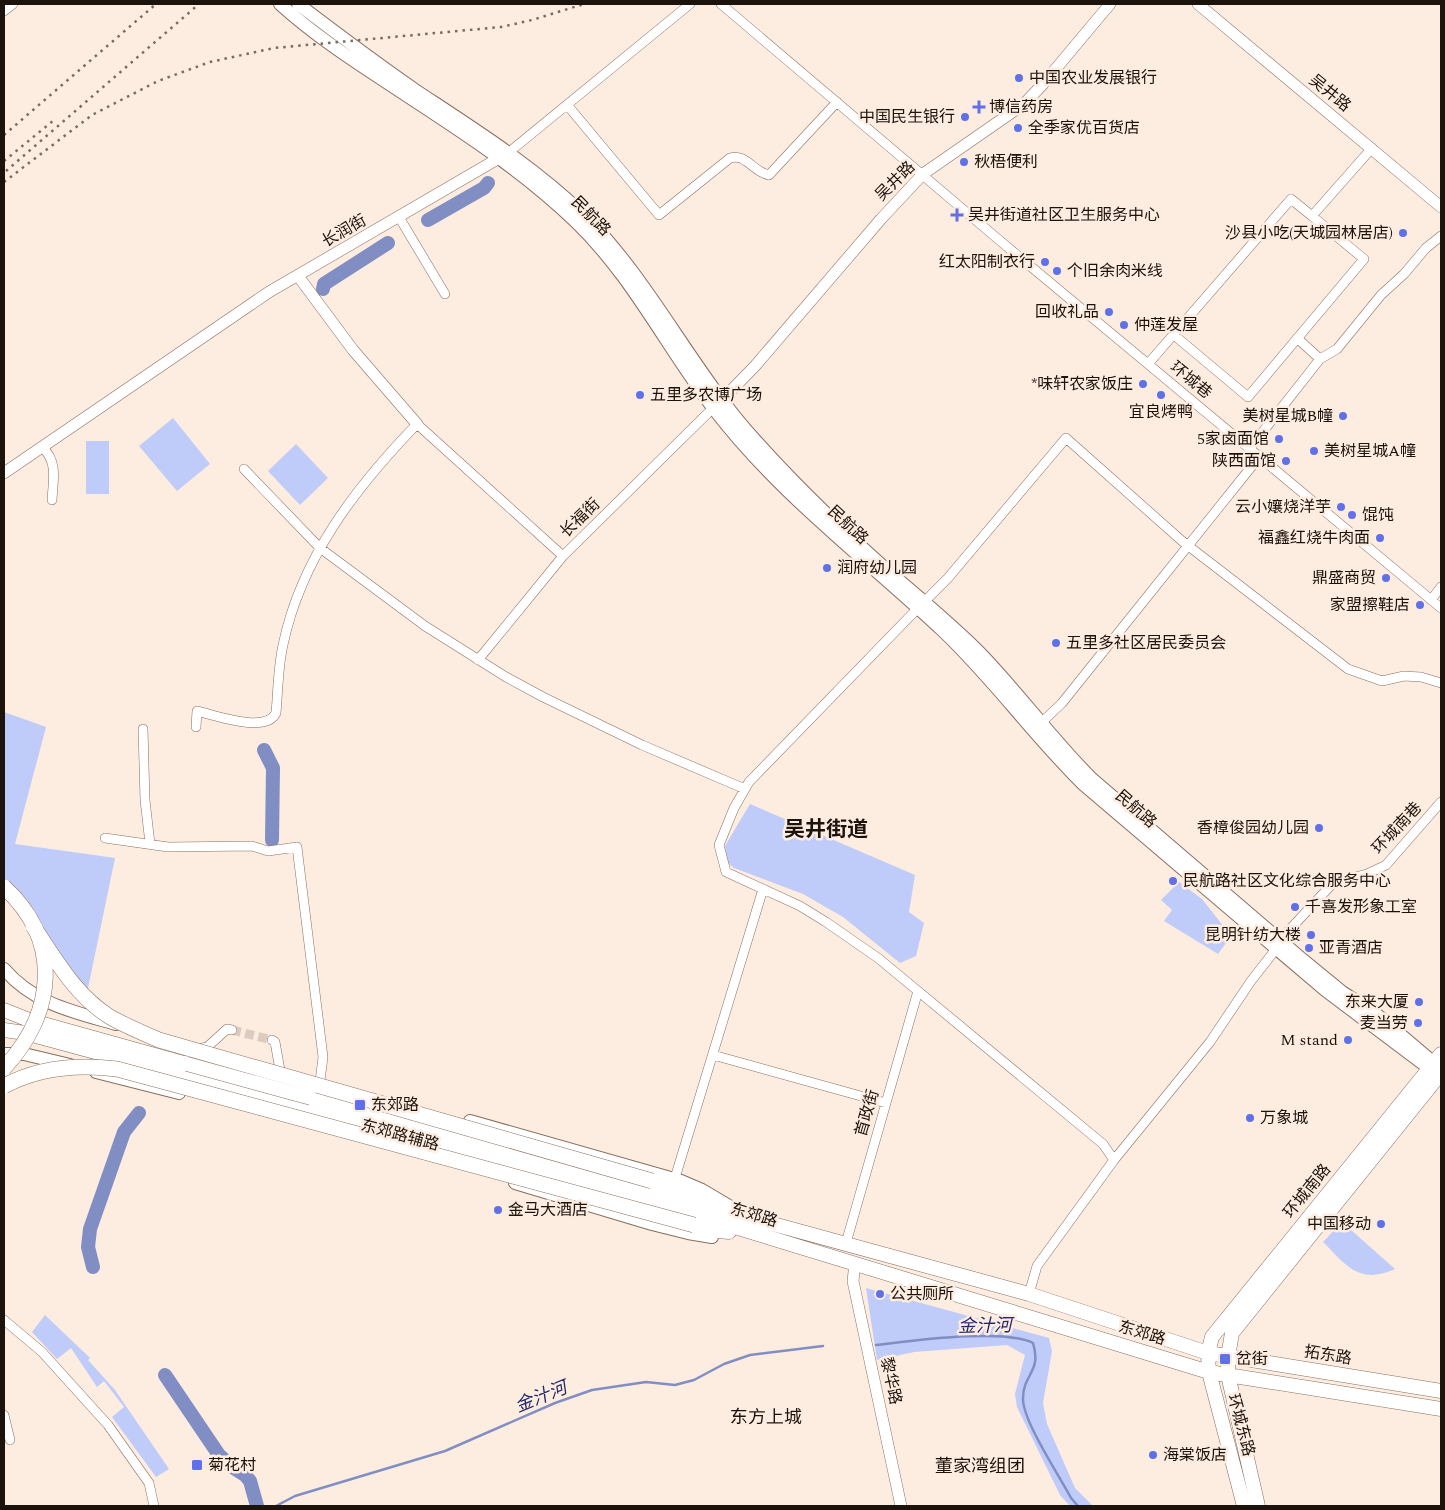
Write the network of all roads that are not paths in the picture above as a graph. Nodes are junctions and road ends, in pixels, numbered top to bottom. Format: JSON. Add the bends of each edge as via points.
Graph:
{"nodes":[{"id":1,"x":13,"y":4,"type":"edge"},
{"id":2,"x":280,"y":4,"type":"edge"},
{"id":3,"x":298,"y":4,"type":"edge"},
{"id":4,"x":690,"y":4,"type":"edge"},
{"id":5,"x":721,"y":4,"type":"edge"},
{"id":6,"x":1110,"y":4,"type":"edge"},
{"id":7,"x":1198,"y":4,"type":"edge"},
{"id":8,"x":4,"y":11,"type":"edge"},
{"id":9,"x":837,"y":102,"type":"junction"},
{"id":10,"x":568,"y":106,"type":"junction"},
{"id":11,"x":1372,"y":148,"type":"junction"},
{"id":12,"x":504,"y":155,"type":"junction"},
{"id":13,"x":923,"y":174,"type":"junction"},
{"id":14,"x":1441,"y":207,"type":"edge"},
{"id":15,"x":1312,"y":216,"type":"junction"},
{"id":16,"x":399,"y":217,"type":"junction"},
{"id":17,"x":1441,"y":236,"type":"edge"},
{"id":18,"x":298,"y":276,"type":"junction"},
{"id":19,"x":445,"y":294,"type":"dead end"},
{"id":20,"x":1174,"y":335,"type":"junction"},
{"id":21,"x":1297,"y":338,"type":"junction"},
{"id":22,"x":1320,"y":359,"type":"junction"},
{"id":23,"x":1148,"y":364,"type":"junction"},
{"id":24,"x":717,"y":405,"type":"junction"},
{"id":25,"x":417,"y":424,"type":"junction"},
{"id":26,"x":43,"y":448,"type":"junction"},
{"id":27,"x":1250,"y":448,"type":"junction"},
{"id":28,"x":1260,"y":456,"type":"junction"},
{"id":29,"x":244,"y":469,"type":"dead end"},
{"id":30,"x":4,"y":473,"type":"edge"},
{"id":31,"x":52,"y":500,"type":"dead end"},
{"id":32,"x":1187,"y":545,"type":"junction"},
{"id":33,"x":320,"y":548,"type":"junction"},
{"id":34,"x":563,"y":556,"type":"junction"},
{"id":35,"x":1441,"y":587,"type":"edge"},
{"id":36,"x":1430,"y":600,"type":"junction"},
{"id":37,"x":921,"y":605,"type":"junction"},
{"id":38,"x":1441,"y":608,"type":"edge"},
{"id":39,"x":478,"y":660,"type":"junction"},
{"id":40,"x":1441,"y":683,"type":"edge"},
{"id":41,"x":1040,"y":723,"type":"junction"},
{"id":42,"x":196,"y":727,"type":"dead end"},
{"id":43,"x":143,"y":730,"type":"dead end"},
{"id":44,"x":745,"y":789,"type":"junction"},
{"id":45,"x":1441,"y":802,"type":"edge"},
{"id":46,"x":105,"y":838,"type":"dead end"},
{"id":47,"x":150,"y":844,"type":"junction"},
{"id":48,"x":4,"y":887,"type":"edge"},
{"id":49,"x":763,"y":889,"type":"junction"},
{"id":50,"x":33,"y":926,"type":"junction"},
{"id":51,"x":1278,"y":945,"type":"junction"},
{"id":52,"x":4,"y":969,"type":"edge"},
{"id":53,"x":918,"y":991,"type":"junction"},
{"id":54,"x":4,"y":1010,"type":"edge"},
{"id":55,"x":27,"y":1027,"type":"junction"},
{"id":56,"x":4,"y":1030,"type":"edge"},
{"id":57,"x":232,"y":1030,"type":"dead end"},
{"id":58,"x":272,"y":1040,"type":"dead end"},
{"id":59,"x":204,"y":1050,"type":"junction"},
{"id":60,"x":4,"y":1054,"type":"edge"},
{"id":61,"x":713,"y":1055,"type":"junction"},
{"id":62,"x":4,"y":1068,"type":"edge"},
{"id":63,"x":1438,"y":1069,"type":"edge"},
{"id":64,"x":185,"y":1070,"type":"junction"},
{"id":65,"x":280,"y":1070,"type":"junction"},
{"id":66,"x":320,"y":1081,"type":"junction"},
{"id":67,"x":4,"y":1086,"type":"edge"},
{"id":68,"x":311,"y":1098,"type":"junction"},
{"id":69,"x":886,"y":1102,"type":"junction"},
{"id":70,"x":1114,"y":1160,"type":"junction"},
{"id":71,"x":675,"y":1178,"type":"junction"},
{"id":72,"x":652,"y":1181,"type":"joint"},
{"id":73,"x":694,"y":1225,"type":"joint"},
{"id":74,"x":760,"y":1228,"type":"junction"},
{"id":75,"x":846,"y":1243,"type":"junction"},
{"id":76,"x":854,"y":1263,"type":"junction"},
{"id":77,"x":1029,"y":1294,"type":"junction"},
{"id":78,"x":4,"y":1320,"type":"edge"},
{"id":79,"x":1208,"y":1354,"type":"junction"},
{"id":80,"x":1228,"y":1357,"type":"junction"},
{"id":81,"x":1209,"y":1372,"type":"junction"},
{"id":82,"x":1228,"y":1375,"type":"junction"},
{"id":83,"x":1441,"y":1391,"type":"edge"},
{"id":84,"x":1441,"y":1409,"type":"edge"},
{"id":85,"x":4,"y":1415,"type":"edge"},
{"id":86,"x":10,"y":1440,"type":"dead end"},
{"id":87,"x":154,"y":1506,"type":"edge"},
{"id":88,"x":901,"y":1506,"type":"edge"},
{"id":89,"x":1244,"y":1506,"type":"edge"},
{"id":90,"x":1258,"y":1506,"type":"edge"}],
"edges":[{"from":1,"to":8,"type":"street"},
{"from":2,"to":12,"type":"main road","name":"民航路","via":[[325,41]]},
{"from":3,"to":12,"type":"main road","name":"民航路"},
{"from":4,"to":10,"type":"street","name":"长润街"},
{"from":5,"to":9,"type":"street","name":"环城巷"},
{"from":6,"to":13,"type":"street","name":"吴井路","via":[[1024,104]]},
{"from":7,"to":11,"type":"street","name":"吴井路"},
{"from":9,"to":10,"type":"street","via":[[769,175],[743,158],[730,158],[659,214]]},
{"from":9,"to":13,"type":"street","name":"环城巷"},
{"from":10,"to":12,"type":"street","name":"长润街"},
{"from":11,"to":14,"type":"street","name":"吴井路"},
{"from":11,"to":15,"type":"street"},
{"from":12,"to":16,"type":"street","name":"长润街"},
{"from":12,"to":24,"type":"main road","name":"民航路","via":[[548,183],[613,247],[644,286]]},
{"from":13,"to":23,"type":"street","name":"环城巷"},
{"from":13,"to":24,"type":"street","name":"吴井路","via":[[756,366]]},
{"from":15,"to":20,"type":"street","via":[[1291,199]]},
{"from":15,"to":21,"type":"street","via":[[1364,259]]},
{"from":16,"to":18,"type":"street","name":"长润街"},
{"from":16,"to":19,"type":"street"},
{"from":17,"to":22,"type":"street","via":[[1382,294],[1337,349]]},
{"from":18,"to":25,"type":"street","via":[[353,350]]},
{"from":18,"to":26,"type":"street","name":"长润街","via":[[206,334]]},
{"from":20,"to":21,"type":"street","via":[[1248,397]]},
{"from":20,"to":23,"type":"street"},
{"from":21,"to":22,"type":"street"},
{"from":22,"to":27,"type":"street"},
{"from":23,"to":27,"type":"street","name":"环城巷"},
{"from":24,"to":34,"type":"street","name":"长福街"},
{"from":24,"to":37,"type":"main road","name":"民航路","via":[[804,506],[881,578]]},
{"from":25,"to":33,"type":"street","via":[[357,493]]},
{"from":25,"to":34,"type":"street"},
{"from":26,"to":30,"type":"street","name":"长润街"},
{"from":26,"to":31,"type":"street","via":[[51,455],[54,465]]},
{"from":27,"to":28,"type":"street","name":"环城巷"},
{"from":28,"to":32,"type":"street"},
{"from":28,"to":36,"type":"street","name":"环城巷"},
{"from":29,"to":33,"type":"street"},
{"from":32,"to":37,"type":"street","via":[[1066,438],[948,578]]},
{"from":32,"to":40,"type":"street","via":[[1348,669],[1382,681],[1404,676]]},
{"from":32,"to":41,"type":"street","via":[[1062,703]]},
{"from":33,"to":39,"type":"street","via":[[424,626]]},
{"from":33,"to":42,"type":"street","via":[[298,592],[286,632],[273,719],[260,724],[197,710]]},
{"from":34,"to":39,"type":"street","name":"长福街"},
{"from":35,"to":36,"type":"street"},
{"from":36,"to":38,"type":"street","name":"环城巷"},
{"from":37,"to":41,"type":"main road","name":"民航路","via":[[980,653]]},
{"from":37,"to":44,"type":"street","via":[[757,771]]},
{"from":37,"to":51,"type":"main road","name":"民航路","via":[[973,660],[1054,756],[1084,785]]},
{"from":39,"to":44,"type":"street","via":[[543,697],[642,745]]},
{"from":41,"to":51,"type":"main road","name":"民航路","via":[[1091,778]]},
{"from":43,"to":47,"type":"street"},
{"from":44,"to":49,"type":"street","via":[[734,808],[719,852],[726,872]]},
{"from":45,"to":51,"type":"street","name":"环城南巷","via":[[1386,865],[1367,874],[1334,882]]},
{"from":46,"to":47,"type":"street"},
{"from":47,"to":66,"type":"street","via":[[168,847],[252,846],[268,851],[297,847],[323,1057]]},
{"from":48,"to":50,"type":"highway","bridge":true},
{"from":49,"to":53,"type":"street","via":[[826,922]]},
{"from":49,"to":61,"type":"street"},
{"from":50,"to":62,"type":"highway","bridge":true,"via":[[40,941],[45,968],[42,1005],[31,1034]]},
{"from":50,"to":72,"type":"highway","bridge":true,"via":[[80,992],[110,1016],[160,1040]]},
{"from":51,"to":63,"type":"main road","name":"民航路","via":[[1375,1013]]},
{"from":51,"to":70,"type":"street","name":"环城南巷","via":[[1210,1042]]},
{"from":52,"to":59,"type":"main road","name":"东郊路辅路","via":[[32,995],[60,1008]]},
{"from":53,"to":69,"type":"street","name":"首政街"},
{"from":53,"to":70,"type":"street","via":[[1085,1127]]},
{"from":54,"to":55,"type":"main road"},
{"from":55,"to":56,"type":"main road"},
{"from":55,"to":64,"type":"main road","name":"东郊路"},
{"from":57,"to":59,"type":"street","via":[[227,1029]]},
{"from":58,"to":65,"type":"street"},
{"from":59,"to":64,"type":"main road"},
{"from":59,"to":65,"type":"main road","name":"东郊路辅路"},
{"from":60,"to":74,"type":"main road","name":"东郊路辅路","via":[[32,1056],[492,1177],[688,1233],[707,1237],[746,1234]]},
{"from":61,"to":69,"type":"street"},
{"from":61,"to":71,"type":"street"},
{"from":63,"to":79,"type":"main road","name":"环城南路","via":[[1218,1327]]},
{"from":63,"to":80,"type":"main road","name":"环城南路","via":[[1238,1323],[1232,1333]]},
{"from":64,"to":68,"type":"main road","name":"东郊路","bridge":true},
{"from":64,"to":74,"type":"main road","name":"东郊路","via":[[689,1213]]},
{"from":65,"to":66,"type":"main road","name":"东郊路辅路"},
{"from":65,"to":68,"type":"main road"},
{"from":66,"to":71,"type":"main road","name":"东郊路辅路"},
{"from":67,"to":73,"type":"highway","bridge":true,"via":[[39,1072],[60,1068],[117,1069]]},
{"from":68,"to":74,"type":"main road","name":"东郊路"},
{"from":69,"to":75,"type":"street","name":"首政街"},
{"from":70,"to":77,"type":"street","name":"环城南巷","via":[[1037,1266]]},
{"from":71,"to":74,"type":"main road","name":"东郊路辅路","via":[[702,1190]]},
{"from":72,"to":74,"type":"main road","via":[[678,1187]]},
{"from":73,"to":74,"type":"main road","via":[[698,1229]]},
{"from":74,"to":75,"type":"main road","name":"东郊路"},
{"from":74,"to":76,"type":"main road","name":"东郊路"},
{"from":75,"to":77,"type":"main road","name":"东郊路"},
{"from":76,"to":81,"type":"main road","name":"东郊路"},
{"from":76,"to":88,"type":"street","name":"黎华路","via":[[853,1281]]},
{"from":77,"to":79,"type":"main road","name":"东郊路"},
{"from":78,"to":87,"type":"street","via":[[42,1352],[108,1425],[149,1484]]},
{"from":79,"to":80,"type":"main road","name":"拓东路"},
{"from":79,"to":81,"type":"main road","name":"环城东路"},
{"from":80,"to":82,"type":"main road","name":"环城东路"},
{"from":80,"to":83,"type":"main road","name":"拓东路"},
{"from":81,"to":82,"type":"main road"},
{"from":81,"to":89,"type":"main road","name":"环城东路"},
{"from":82,"to":84,"type":"main road"},
{"from":82,"to":90,"type":"main road","name":"环城东路"},
{"from":85,"to":86,"type":"street"}]}
